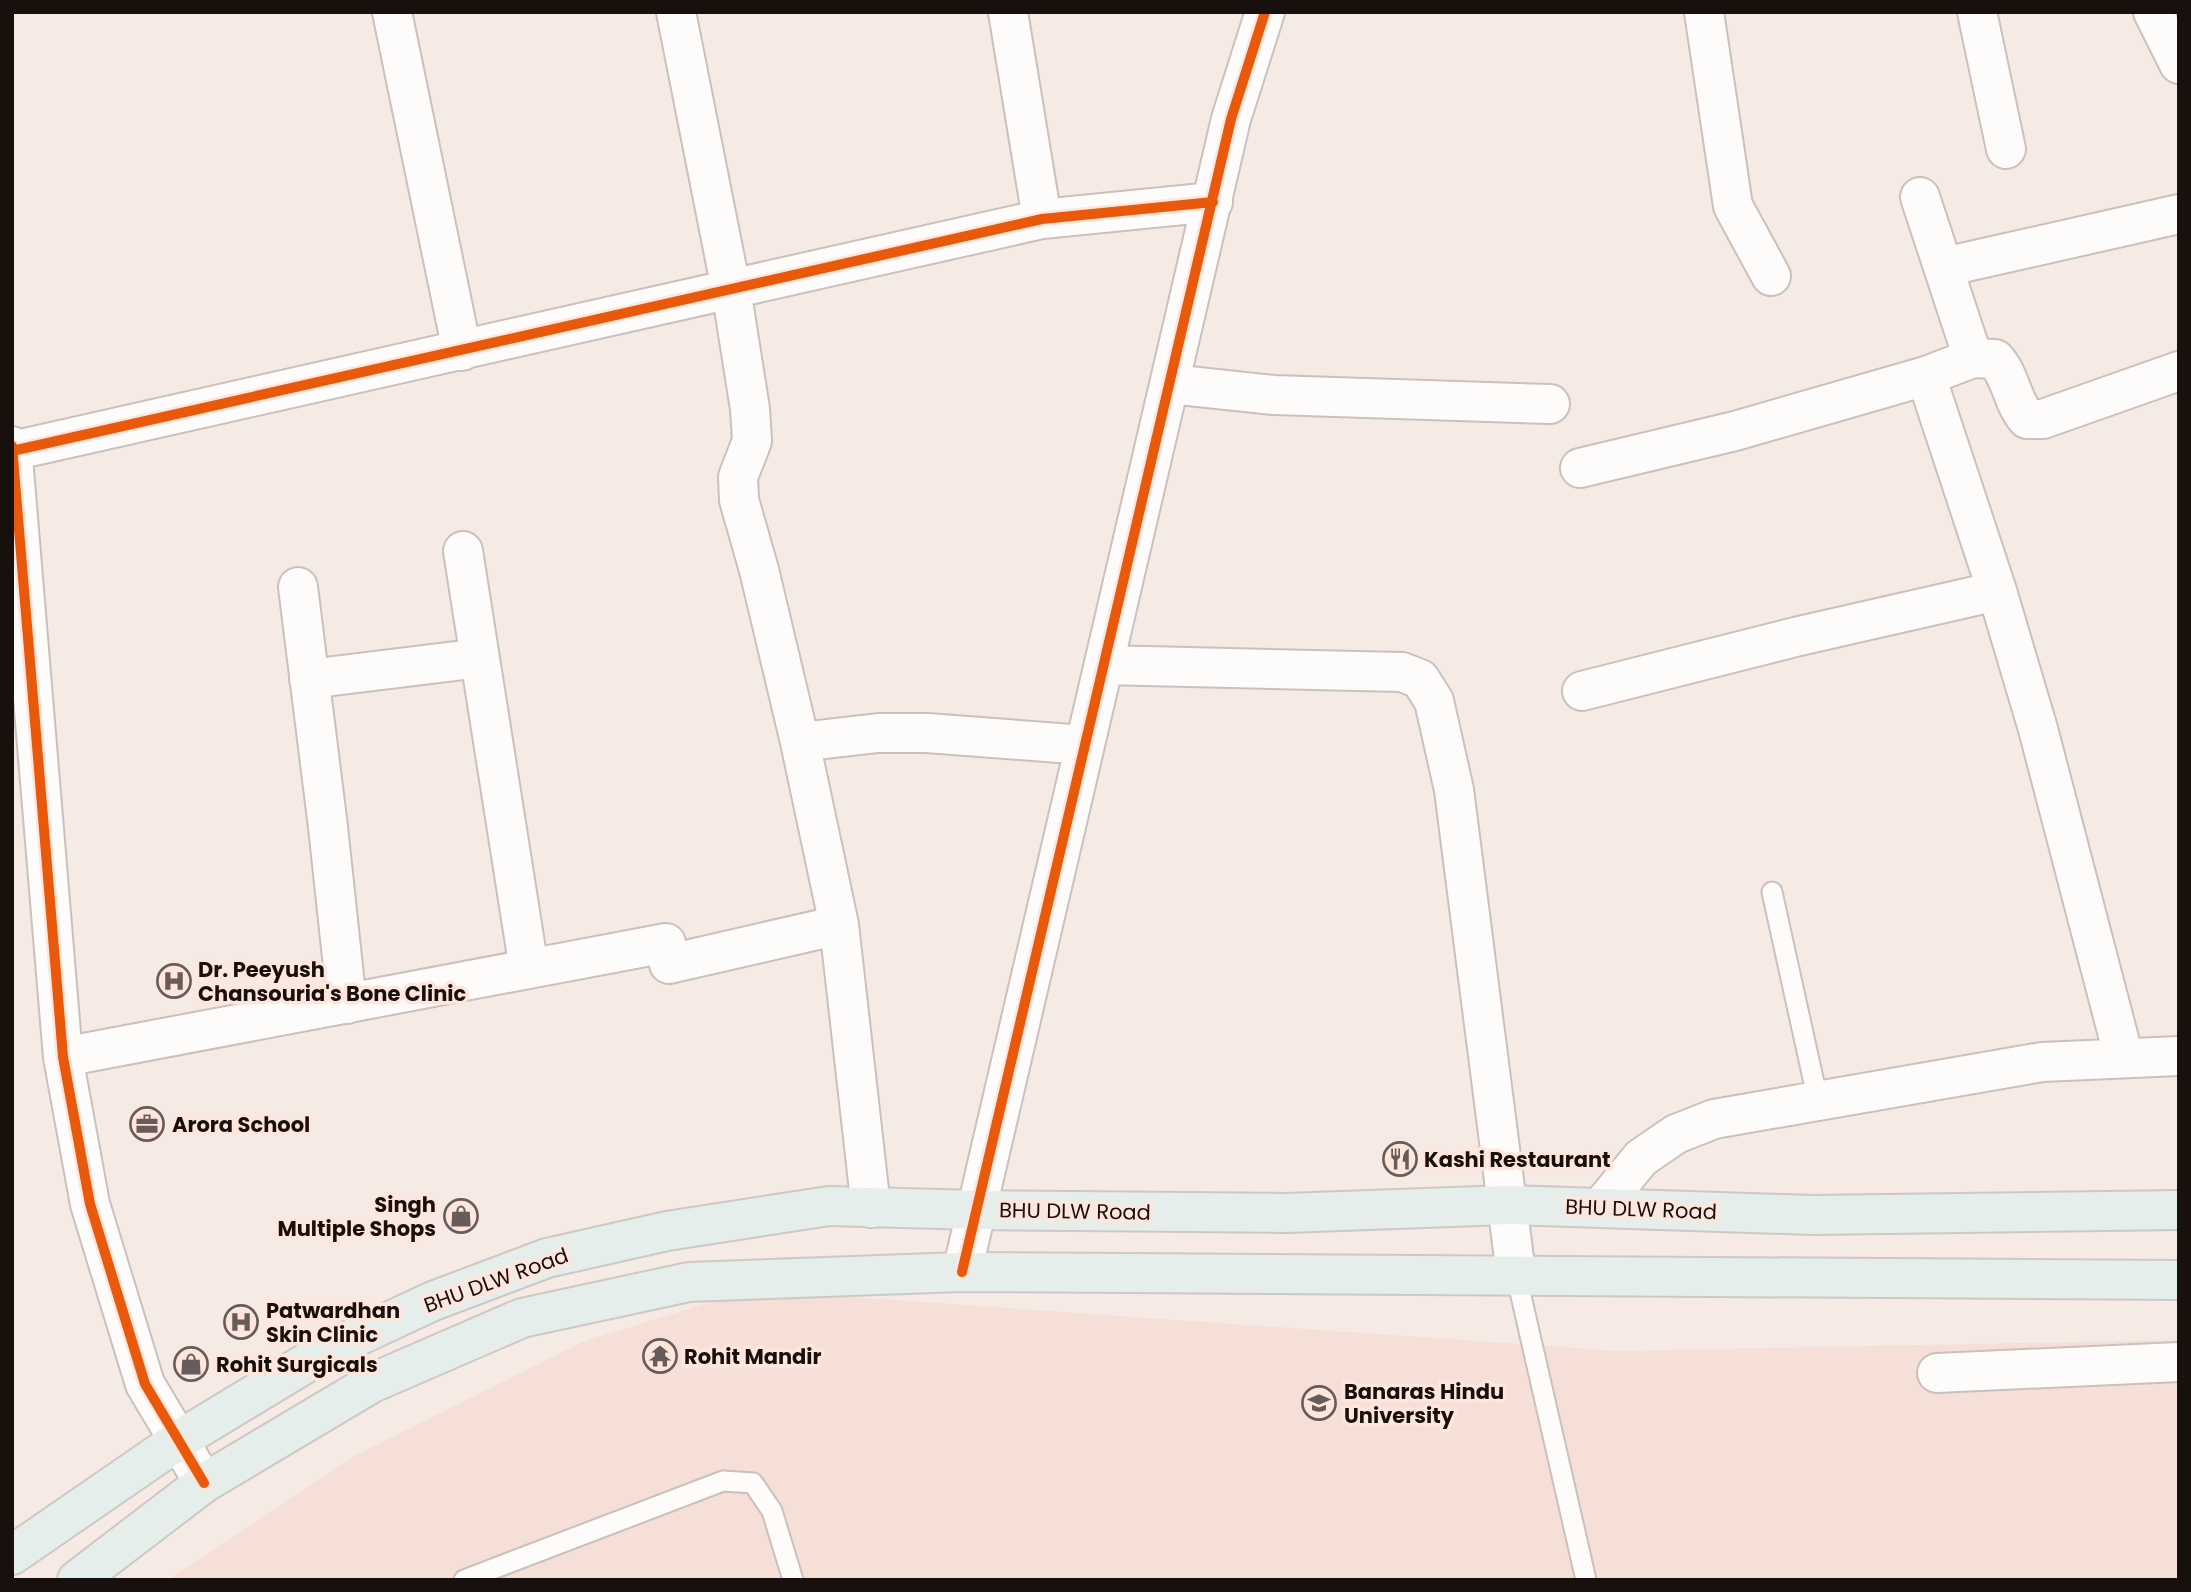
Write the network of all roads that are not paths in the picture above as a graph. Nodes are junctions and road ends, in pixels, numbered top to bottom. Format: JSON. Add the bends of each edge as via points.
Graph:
{"nodes":[{"id":1,"x":392,"y":12,"type":"edge"},
{"id":2,"x":676,"y":12,"type":"edge"},
{"id":3,"x":1008,"y":12,"type":"edge"},
{"id":4,"x":1265,"y":12,"type":"edge"},
{"id":5,"x":1704,"y":12,"type":"edge"},
{"id":6,"x":1977,"y":12,"type":"edge"},
{"id":7,"x":2153,"y":12,"type":"edge"},
{"id":8,"x":2179,"y":64,"type":"edge"},
{"id":9,"x":2006,"y":149,"type":"dead end"},
{"id":10,"x":1920,"y":197,"type":"dead end"},
{"id":11,"x":1213,"y":202,"type":"junction"},
{"id":12,"x":2179,"y":214,"type":"edge"},
{"id":13,"x":1042,"y":219,"type":"junction"},
{"id":14,"x":1944,"y":267,"type":"junction"},
{"id":15,"x":1771,"y":276,"type":"dead end"},
{"id":16,"x":731,"y":289,"type":"junction"},
{"id":17,"x":462,"y":351,"type":"junction"},
{"id":18,"x":1973,"y":358,"type":"junction"},
{"id":19,"x":2179,"y":371,"type":"edge"},
{"id":20,"x":1926,"y":376,"type":"junction"},
{"id":21,"x":1170,"y":384,"type":"junction"},
{"id":22,"x":1550,"y":404,"type":"dead end"},
{"id":23,"x":12,"y":446,"type":"edge"},
{"id":24,"x":12,"y":451,"type":"edge"},
{"id":25,"x":1580,"y":468,"type":"dead end"},
{"id":26,"x":463,"y":551,"type":"dead end"},
{"id":27,"x":298,"y":587,"type":"dead end"},
{"id":28,"x":1997,"y":591,"type":"junction"},
{"id":29,"x":480,"y":659,"type":"junction"},
{"id":30,"x":1104,"y":665,"type":"junction"},
{"id":31,"x":309,"y":679,"type":"junction"},
{"id":32,"x":1582,"y":691,"type":"dead end"},
{"id":33,"x":800,"y":742,"type":"junction"},
{"id":34,"x":1085,"y":746,"type":"junction"},
{"id":35,"x":1772,"y":892,"type":"dead end"},
{"id":36,"x":839,"y":925,"type":"junction"},
{"id":37,"x":529,"y":969,"type":"junction"},
{"id":38,"x":346,"y":1004,"type":"junction"},
{"id":39,"x":2179,"y":1056,"type":"edge"},
{"id":40,"x":63,"y":1057,"type":"junction"},
{"id":41,"x":2124,"y":1058,"type":"junction"},
{"id":42,"x":1818,"y":1101,"type":"junction"},
{"id":43,"x":1508,"y":1205,"type":"junction"},
{"id":44,"x":871,"y":1208,"type":"junction"},
{"id":45,"x":1601,"y":1208,"type":"junction"},
{"id":46,"x":976,"y":1210,"type":"junction"},
{"id":47,"x":2179,"y":1210,"type":"edge"},
{"id":48,"x":962,"y":1272,"type":"junction"},
{"id":49,"x":1516,"y":1274,"type":"junction"},
{"id":50,"x":2179,"y":1280,"type":"edge"},
{"id":51,"x":2179,"y":1362,"type":"edge"},
{"id":52,"x":1937,"y":1373,"type":"dead end"},
{"id":53,"x":178,"y":1440,"type":"junction"},
{"id":54,"x":204,"y":1483,"type":"junction"},
{"id":55,"x":12,"y":1555,"type":"edge"},
{"id":56,"x":77,"y":1580,"type":"edge"},
{"id":57,"x":464,"y":1580,"type":"edge"},
{"id":58,"x":793,"y":1580,"type":"edge"},
{"id":59,"x":1586,"y":1580,"type":"edge"}],
"edges":[{"from":1,"to":17,"type":"street"},
{"from":2,"to":16,"type":"street"},
{"from":3,"to":13,"type":"street"},
{"from":4,"to":11,"type":"street","via":[[1231,119]]},
{"from":5,"to":15,"type":"street","via":[[1733,206]]},
{"from":6,"to":9,"type":"street"},
{"from":7,"to":8,"type":"street"},
{"from":10,"to":14,"type":"street"},
{"from":11,"to":13,"type":"street"},
{"from":11,"to":21,"type":"street"},
{"from":12,"to":14,"type":"street"},
{"from":13,"to":16,"type":"street"},
{"from":14,"to":18,"type":"street"},
{"from":16,"to":17,"type":"street"},
{"from":16,"to":33,"type":"street","via":[[752,427],[752,441],[738,477],[739,500]]},
{"from":17,"to":24,"type":"street"},
{"from":18,"to":19,"type":"street","via":[[1995,359],[2003,368],[2027,419],[2043,419]]},
{"from":18,"to":20,"type":"street"},
{"from":20,"to":25,"type":"street","via":[[1735,431]]},
{"from":20,"to":28,"type":"street"},
{"from":21,"to":22,"type":"street","via":[[1274,395]]},
{"from":21,"to":30,"type":"street"},
{"from":23,"to":24,"type":"street"},
{"from":24,"to":40,"type":"street"},
{"from":26,"to":29,"type":"street"},
{"from":27,"to":31,"type":"street"},
{"from":28,"to":32,"type":"street"},
{"from":28,"to":41,"type":"street"},
{"from":29,"to":31,"type":"street"},
{"from":29,"to":37,"type":"street"},
{"from":30,"to":34,"type":"street"},
{"from":30,"to":43,"type":"street","via":[[1402,672],[1420,679],[1434,701],[1454,789]]},
{"from":31,"to":38,"type":"street"},
{"from":33,"to":34,"type":"street","via":[[927,733]]},
{"from":33,"to":36,"type":"street"},
{"from":34,"to":46,"type":"street"},
{"from":35,"to":42,"type":"lane"},
{"from":36,"to":37,"type":"street","via":[[667,953]]},
{"from":36,"to":44,"type":"street"},
{"from":37,"to":38,"type":"street"},
{"from":38,"to":40,"type":"street"},
{"from":39,"to":41,"type":"street"},
{"from":40,"to":53,"type":"street","via":[[90,1204],[145,1384]]},
{"from":41,"to":42,"type":"street","via":[[2042,1062]]},
{"from":42,"to":45,"type":"street","via":[[1714,1119],[1676,1134],[1641,1158]]},
{"from":43,"to":45,"type":"main road","name":"BHU DLW Road"},
{"from":43,"to":46,"type":"main road","name":"BHU DLW Road","via":[[1286,1213]]},
{"from":43,"to":49,"type":"street"},
{"from":44,"to":46,"type":"main road","name":"BHU DLW Road"},
{"from":44,"to":53,"type":"main road","name":"BHU DLW Road","via":[[829,1206],[667,1231],[547,1258],[433,1301],[327,1351]]},
{"from":45,"to":47,"type":"main road","name":"BHU DLW Road","via":[[1813,1215]]},
{"from":46,"to":48,"type":"street"},
{"from":48,"to":49,"type":"main road"},
{"from":48,"to":54,"type":"main road","via":[[689,1282],[522,1318],[372,1382]]},
{"from":49,"to":50,"type":"main road"},
{"from":49,"to":59,"type":"lane"},
{"from":51,"to":52,"type":"street"},
{"from":53,"to":54,"type":"street"},
{"from":53,"to":55,"type":"main road","name":"BHU DLW Road"},
{"from":54,"to":56,"type":"main road"},
{"from":57,"to":58,"type":"lane","via":[[723,1481],[753,1483],[772,1511]]}]}
